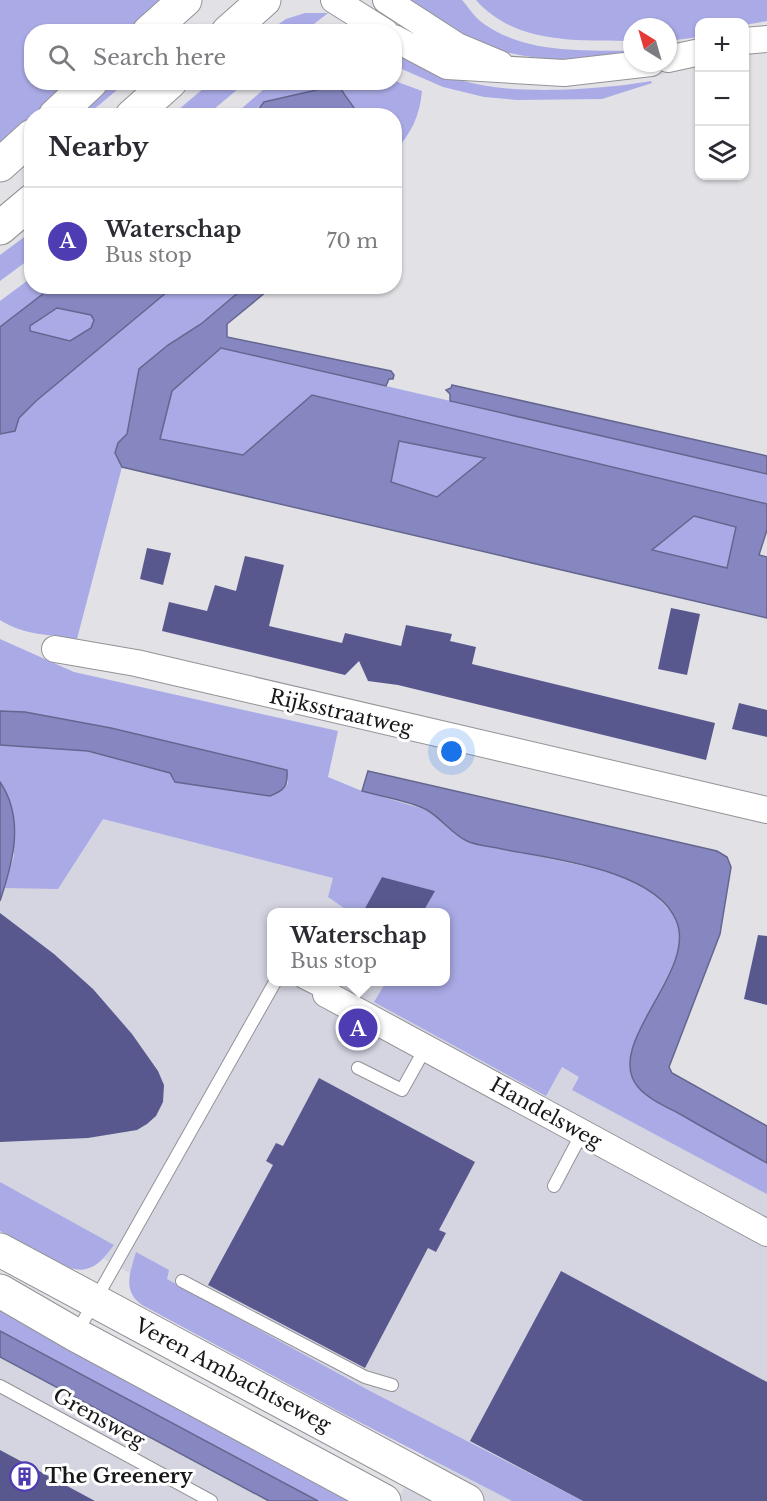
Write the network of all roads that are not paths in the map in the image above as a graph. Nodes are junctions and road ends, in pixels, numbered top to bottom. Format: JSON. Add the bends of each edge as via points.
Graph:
{"nodes":[{"id":1,"x":186,"y":0,"type":"edge"},
{"id":2,"x":264,"y":0,"type":"edge"},
{"id":3,"x":334,"y":0,"type":"edge"},
{"id":4,"x":386,"y":0,"type":"edge"},
{"id":5,"x":158,"y":24,"type":"edge"},
{"id":6,"x":237,"y":24,"type":"edge"},
{"id":7,"x":372,"y":24,"type":"edge"},
{"id":8,"x":767,"y":39,"type":"edge"},
{"id":9,"x":749,"y":41,"type":"edge"},
{"id":10,"x":402,"y":42,"type":"edge"},
{"id":11,"x":695,"y":53,"type":"edge"},
{"id":12,"x":677,"y":57,"type":"edge"},
{"id":13,"x":623,"y":66,"type":"edge"},
{"id":14,"x":519,"y":72,"type":"junction"},
{"id":15,"x":83,"y":90,"type":"edge"},
{"id":16,"x":161,"y":90,"type":"edge"},
{"id":17,"x":63,"y":108,"type":"edge"},
{"id":18,"x":141,"y":108,"type":"edge"},
{"id":19,"x":24,"y":143,"type":"edge"},
{"id":20,"x":0,"y":165,"type":"edge"},
{"id":21,"x":24,"y":208,"type":"edge"},
{"id":22,"x":0,"y":228,"type":"edge"},
{"id":23,"x":55,"y":649,"type":"dead end"},
{"id":24,"x":767,"y":810,"type":"edge"},
{"id":25,"x":271,"y":986,"type":"edge"},
{"id":26,"x":311,"y":986,"type":"edge"},
{"id":27,"x":326,"y":994,"type":"joint"},
{"id":28,"x":426,"y":1047,"type":"junction"},
{"id":29,"x":358,"y":1068,"type":"dead end"},
{"id":30,"x":582,"y":1133,"type":"junction"},
{"id":31,"x":554,"y":1186,"type":"dead end"},
{"id":32,"x":767,"y":1233,"type":"edge"},
{"id":33,"x":0,"y":1250,"type":"edge"},
{"id":34,"x":182,"y":1281,"type":"dead end"},
{"id":35,"x":0,"y":1291,"type":"edge"},
{"id":36,"x":94,"y":1301,"type":"junction"},
{"id":37,"x":76,"y":1335,"type":"junction"},
{"id":38,"x":392,"y":1385,"type":"dead end"},
{"id":39,"x":0,"y":1386,"type":"edge"},
{"id":40,"x":211,"y":1501,"type":"edge"},
{"id":41,"x":384,"y":1501,"type":"edge"},
{"id":42,"x":467,"y":1501,"type":"edge"}],
"edges":[{"from":1,"to":5,"type":"main road"},
{"from":2,"to":6,"type":"main road"},
{"from":3,"to":7,"type":"street"},
{"from":4,"to":14,"type":"street","via":[[457,46]]},
{"from":8,"to":9,"type":"street"},
{"from":10,"to":14,"type":"street","via":[[447,66]]},
{"from":11,"to":12,"type":"street"},
{"from":13,"to":14,"type":"street","via":[[564,73]]},
{"from":15,"to":17,"type":"main road"},
{"from":16,"to":18,"type":"main road"},
{"from":19,"to":20,"type":"main road"},
{"from":21,"to":22,"type":"main road"},
{"from":23,"to":24,"type":"street","name":"Rijksstraatweg","via":[[136,663]]},
{"from":25,"to":36,"type":"lane"},
{"from":26,"to":27,"type":"lane"},
{"from":27,"to":28,"type":"street","name":"Handelsweg"},
{"from":28,"to":29,"type":"lane","via":[[402,1090]]},
{"from":28,"to":30,"type":"street","name":"Handelsweg"},
{"from":30,"to":31,"type":"lane"},
{"from":30,"to":32,"type":"street","name":"Handelsweg"},
{"from":33,"to":36,"type":"main road","name":"Veren Ambachtseweg"},
{"from":34,"to":38,"type":"lane","via":[[365,1377]]},
{"from":35,"to":37,"type":"main road","name":"Veren Ambachtseweg"},
{"from":36,"to":37,"type":"lane"},
{"from":36,"to":42,"type":"main road","name":"Veren Ambachtseweg"},
{"from":37,"to":41,"type":"main road","name":"Veren Ambachtseweg"},
{"from":39,"to":40,"type":"lane","name":"Grensweg"}]}
